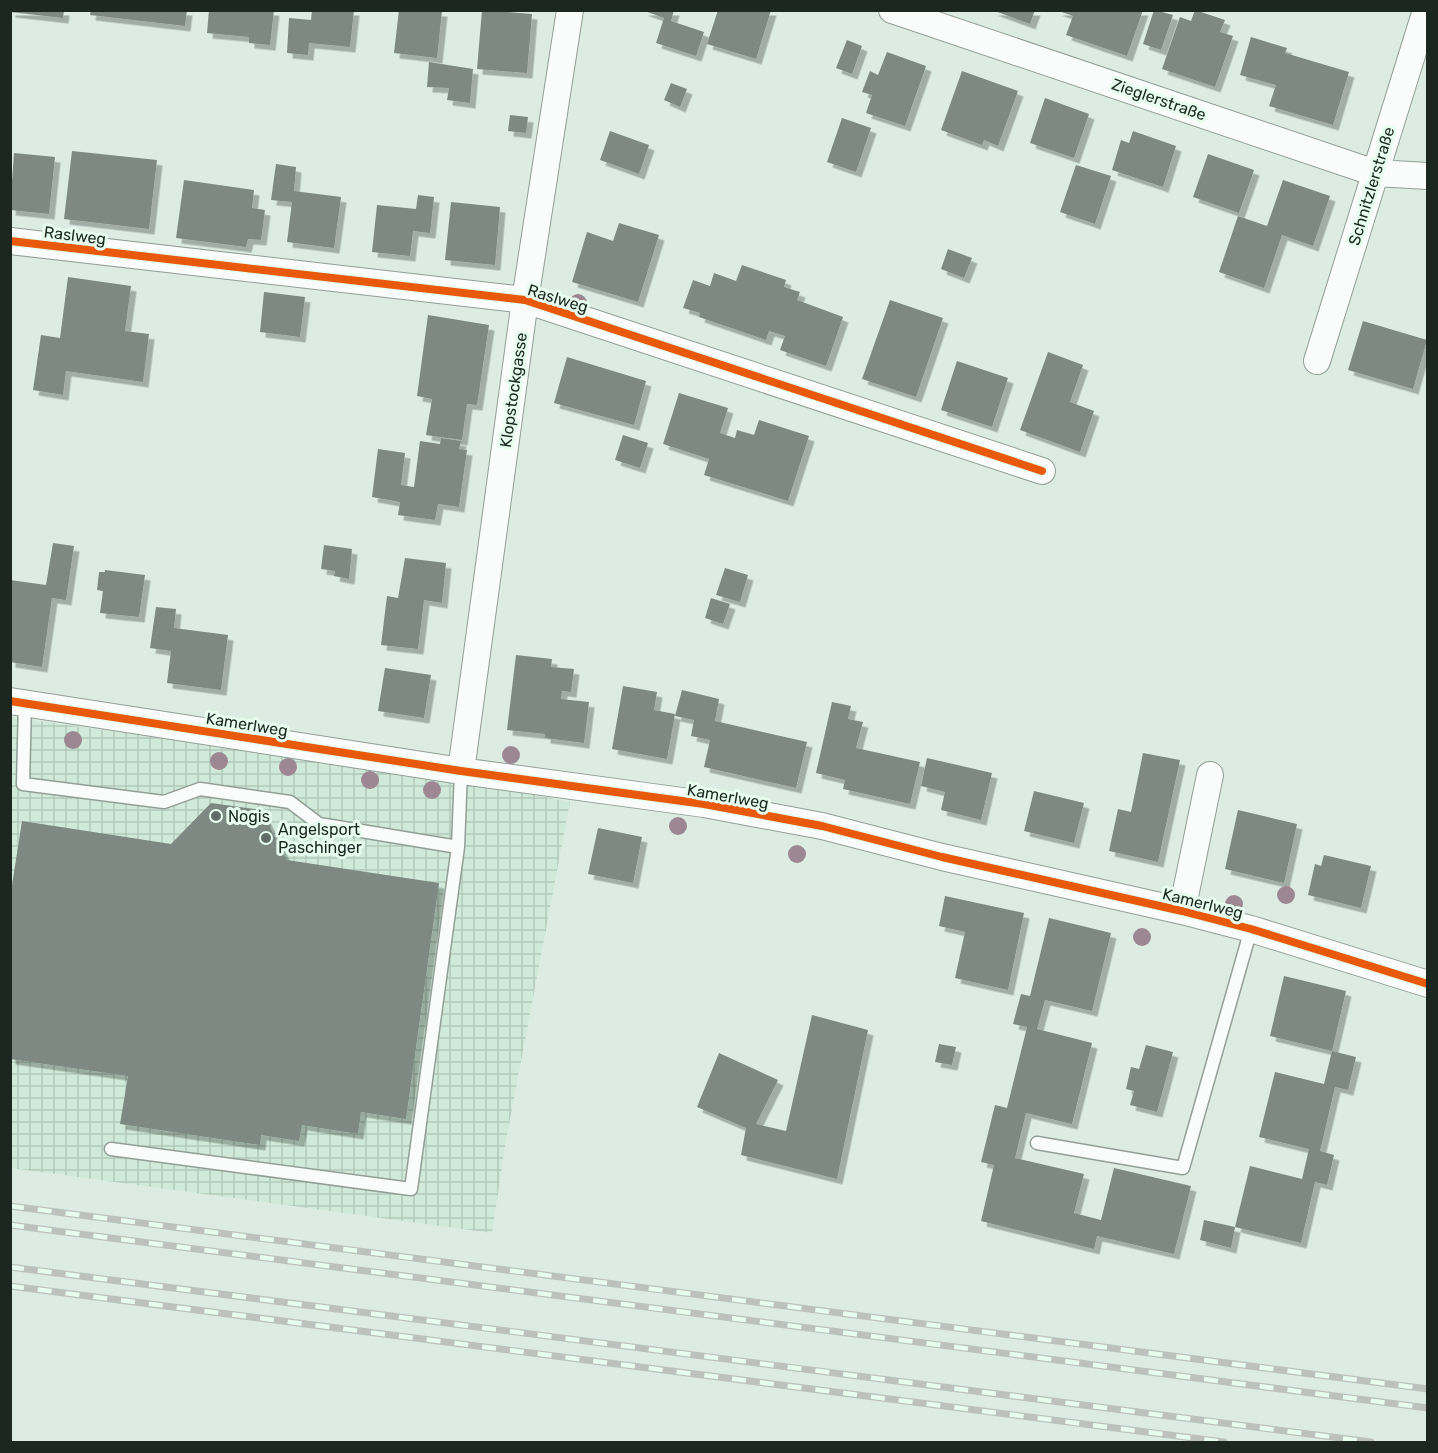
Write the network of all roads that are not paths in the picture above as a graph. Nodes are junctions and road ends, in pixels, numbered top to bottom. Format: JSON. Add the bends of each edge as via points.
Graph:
{"nodes":[{"id":1,"x":570,"y":10,"type":"edge"},
{"id":2,"x":892,"y":10,"type":"edge"},
{"id":3,"x":1426,"y":10,"type":"edge"},
{"id":4,"x":1375,"y":172,"type":"junction"},
{"id":5,"x":1428,"y":176,"type":"edge"},
{"id":6,"x":10,"y":241,"type":"edge"},
{"id":7,"x":525,"y":300,"type":"junction"},
{"id":8,"x":1317,"y":361,"type":"dead end"},
{"id":9,"x":1042,"y":471,"type":"dead end"},
{"id":10,"x":18,"y":702,"type":"edge"},
{"id":11,"x":461,"y":771,"type":"junction"},
{"id":12,"x":1210,"y":776,"type":"dead end"},
{"id":13,"x":458,"y":848,"type":"junction"},
{"id":14,"x":1182,"y":911,"type":"junction"},
{"id":15,"x":1251,"y":929,"type":"junction"},
{"id":16,"x":1428,"y":984,"type":"edge"},
{"id":17,"x":1037,"y":1143,"type":"dead end"},
{"id":18,"x":111,"y":1149,"type":"dead end"}],
"edges":[{"from":1,"to":7,"type":"street","name":"Klopstockgasse"},
{"from":2,"to":4,"type":"street","name":"Zieglerstraße"},
{"from":3,"to":4,"type":"street","name":"Schnitzlerstraße"},
{"from":4,"to":5,"type":"street","name":"Zieglerstraße"},
{"from":4,"to":8,"type":"street","name":"Schnitzlerstraße"},
{"from":6,"to":7,"type":"street","name":"Raslweg"},
{"from":7,"to":9,"type":"street","name":"Raslweg"},
{"from":7,"to":11,"type":"street","name":"Klopstockgasse"},
{"from":10,"to":11,"type":"street","name":"Kamerlweg"},
{"from":10,"to":13,"type":"lane","via":[[24,784],[164,802],[200,789],[290,802],[319,824]]},
{"from":11,"to":13,"type":"lane"},
{"from":11,"to":14,"type":"street","name":"Kamerlweg","via":[[704,804],[812,824]]},
{"from":12,"to":14,"type":"street"},
{"from":13,"to":18,"type":"lane","via":[[411,1189]]},
{"from":14,"to":15,"type":"street","name":"Kamerlweg"},
{"from":15,"to":16,"type":"street","name":"Kamerlweg"},
{"from":15,"to":17,"type":"lane","via":[[1184,1168]]}]}
